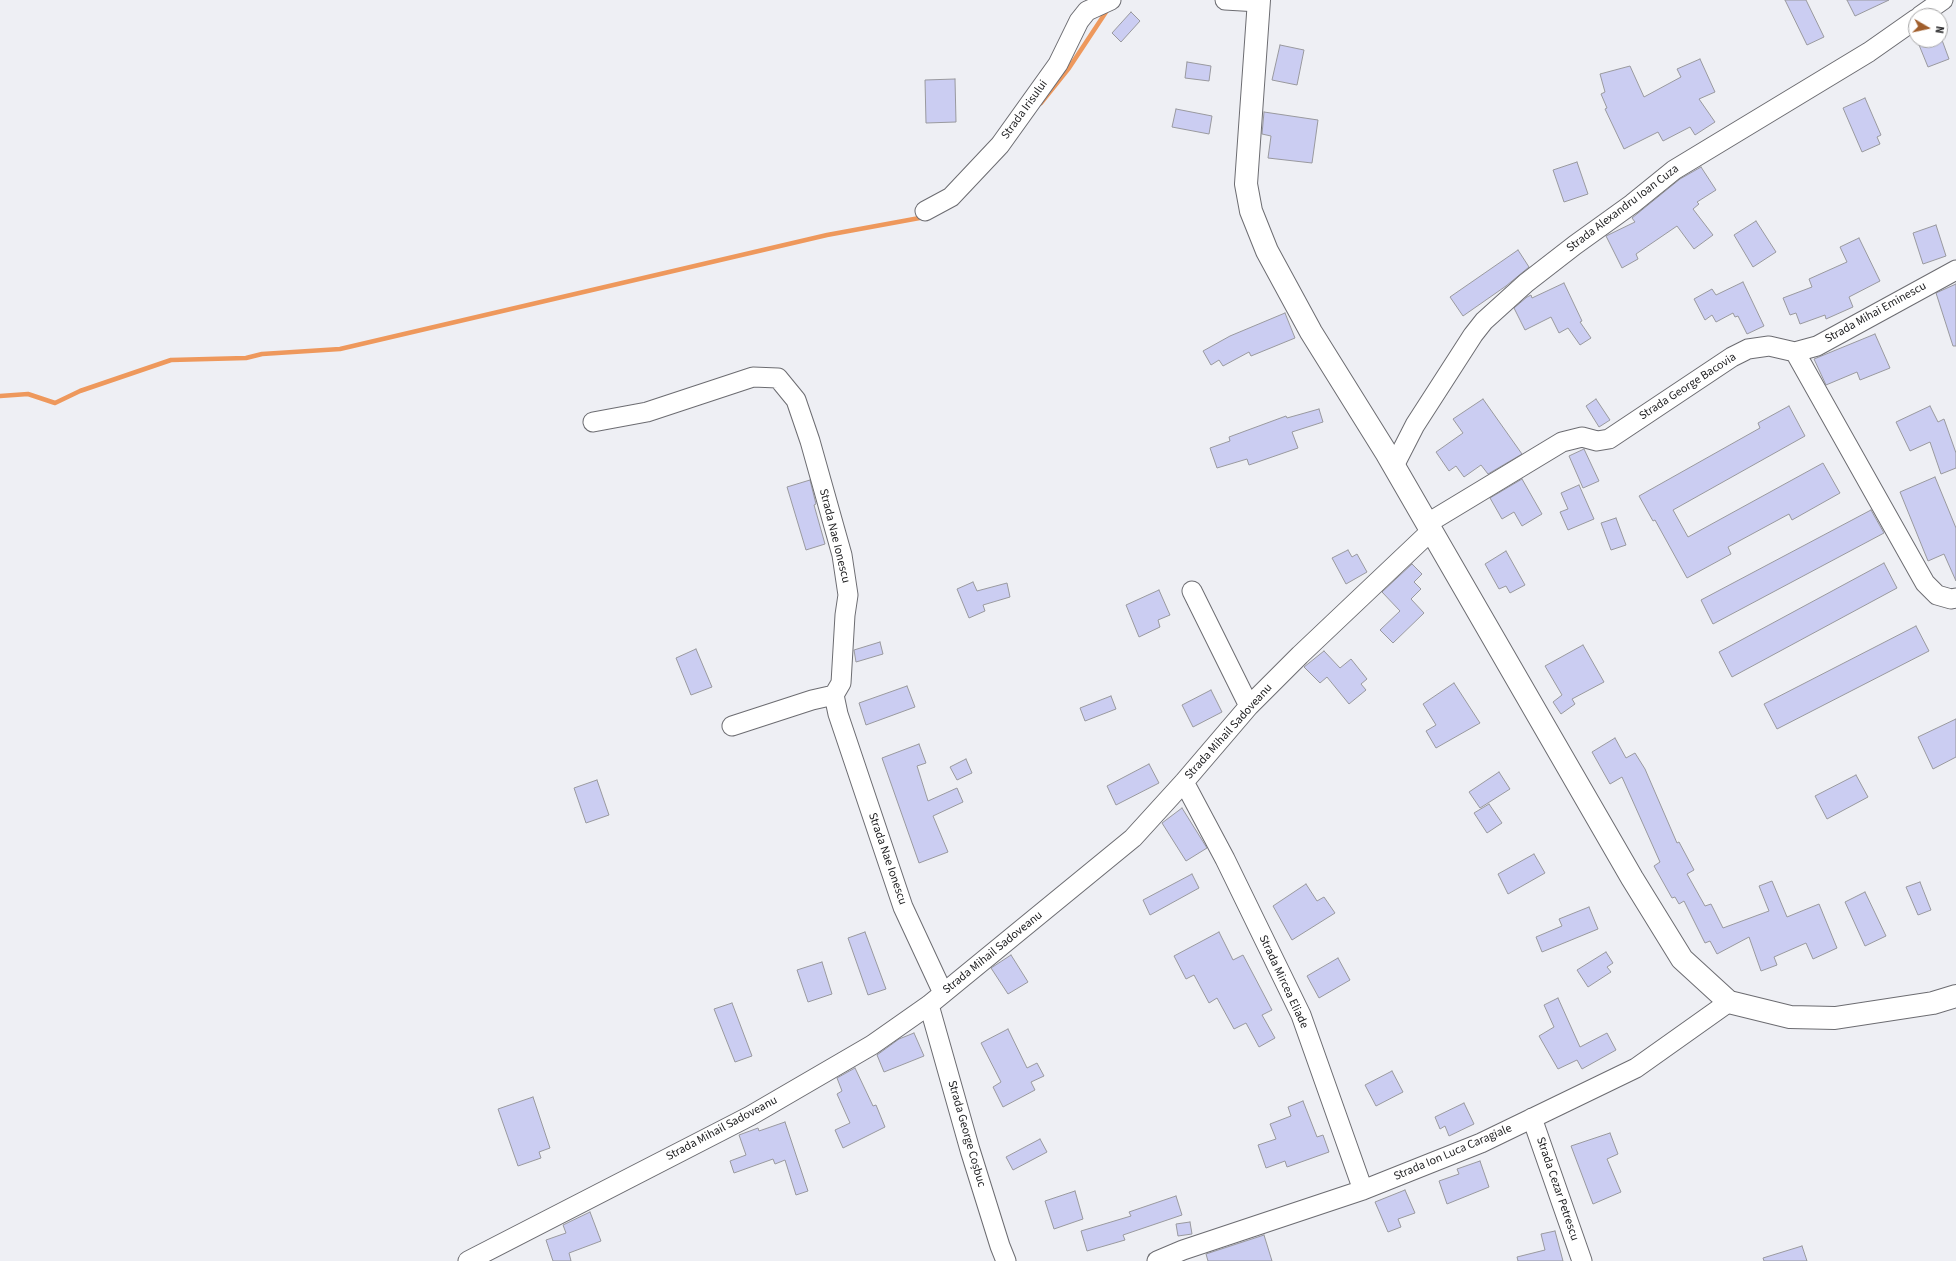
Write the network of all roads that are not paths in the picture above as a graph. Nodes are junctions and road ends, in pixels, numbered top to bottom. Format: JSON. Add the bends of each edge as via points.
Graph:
{"nodes":[{"id":1,"x":1111,"y":0,"type":"edge"},
{"id":2,"x":1225,"y":0,"type":"edge"},
{"id":3,"x":1943,"y":0,"type":"edge"},
{"id":4,"x":1259,"y":1,"type":"edge"},
{"id":5,"x":1932,"y":8,"type":"edge"},
{"id":6,"x":1908,"y":25,"type":"edge"},
{"id":7,"x":925,"y":211,"type":"dead end"},
{"id":8,"x":1956,"y":270,"type":"edge"},
{"id":9,"x":1795,"y":352,"type":"junction"},
{"id":10,"x":593,"y":422,"type":"dead end"},
{"id":11,"x":1394,"y":466,"type":"junction"},
{"id":12,"x":1430,"y":527,"type":"junction"},
{"id":13,"x":1192,"y":591,"type":"dead end"},
{"id":14,"x":1956,"y":598,"type":"edge"},
{"id":15,"x":834,"y":695,"type":"junction"},
{"id":16,"x":1249,"y":706,"type":"junction"},
{"id":17,"x":732,"y":726,"type":"dead end"},
{"id":18,"x":1184,"y":782,"type":"junction"},
{"id":19,"x":1956,"y":996,"type":"edge"},
{"id":20,"x":936,"y":999,"type":"junction"},
{"id":21,"x":1729,"y":1002,"type":"junction"},
{"id":22,"x":1532,"y":1118,"type":"junction"},
{"id":23,"x":1363,"y":1190,"type":"junction"},
{"id":24,"x":468,"y":1261,"type":"edge"},
{"id":25,"x":1006,"y":1261,"type":"edge"},
{"id":26,"x":1157,"y":1261,"type":"edge"},
{"id":27,"x":1582,"y":1261,"type":"edge"}],
"edges":[{"from":1,"to":7,"type":"street","name":"Strada Irisului","via":[[1087,11],[1079,21],[1058,64],[1000,145],[951,197]]},
{"from":2,"to":4,"type":"street"},
{"from":3,"to":5,"type":"street"},
{"from":4,"to":11,"type":"main road","via":[[1246,184],[1251,211],[1267,250],[1311,332]]},
{"from":6,"to":11,"type":"street","name":"Strada Alexandru Ioan Cuza","via":[[1869,52],[1674,170],[1526,283],[1489,316],[1474,335],[1415,425]]},
{"from":8,"to":9,"type":"street","name":"Strada Mihai Eminescu","via":[[1817,346]]},
{"from":9,"to":12,"type":"street","name":"Strada George Bacovia","via":[[1776,347],[1758,347],[1732,357],[1609,439],[1597,441],[1582,437],[1562,442]]},
{"from":9,"to":14,"type":"street","via":[[1925,583],[1937,595]]},
{"from":10,"to":15,"type":"street","name":"Strada Nae Ionescu","via":[[647,412],[753,377],[778,378],[796,400],[842,555],[848,595],[841,683]]},
{"from":11,"to":12,"type":"main road"},
{"from":12,"to":16,"type":"street","name":"Strada Mihail Sadoveanu"},
{"from":12,"to":21,"type":"main road","via":[[1628,871],[1682,959]]},
{"from":13,"to":16,"type":"street"},
{"from":15,"to":17,"type":"street"},
{"from":15,"to":20,"type":"street","name":"Strada Nae Ionescu","via":[[838,714]]},
{"from":16,"to":18,"type":"street","name":"Strada Mihail Sadoveanu"},
{"from":18,"to":20,"type":"street","name":"Strada Mihail Sadoveanu","via":[[1119,851]]},
{"from":18,"to":23,"type":"street","name":"Strada Mircea Eliade","via":[[1225,859],[1301,1015]]},
{"from":19,"to":21,"type":"main road","via":[[1933,1003],[1834,1018],[1790,1017]]},
{"from":20,"to":24,"type":"street","name":"Strada Mihail Sadoveanu","via":[[872,1045],[750,1116]]},
{"from":20,"to":25,"type":"street","name":"Strada George Coșbuc","via":[[970,1150]]},
{"from":21,"to":22,"type":"street","name":"Strada Ion Luca Caragiale","via":[[1636,1068]]},
{"from":22,"to":23,"type":"street","name":"Strada Ion Luca Caragiale","via":[[1481,1144]]},
{"from":22,"to":27,"type":"street","name":"Strada Cezar Petrescu"},
{"from":23,"to":26,"type":"street","name":"Strada Ion Luca Caragiale"}]}
